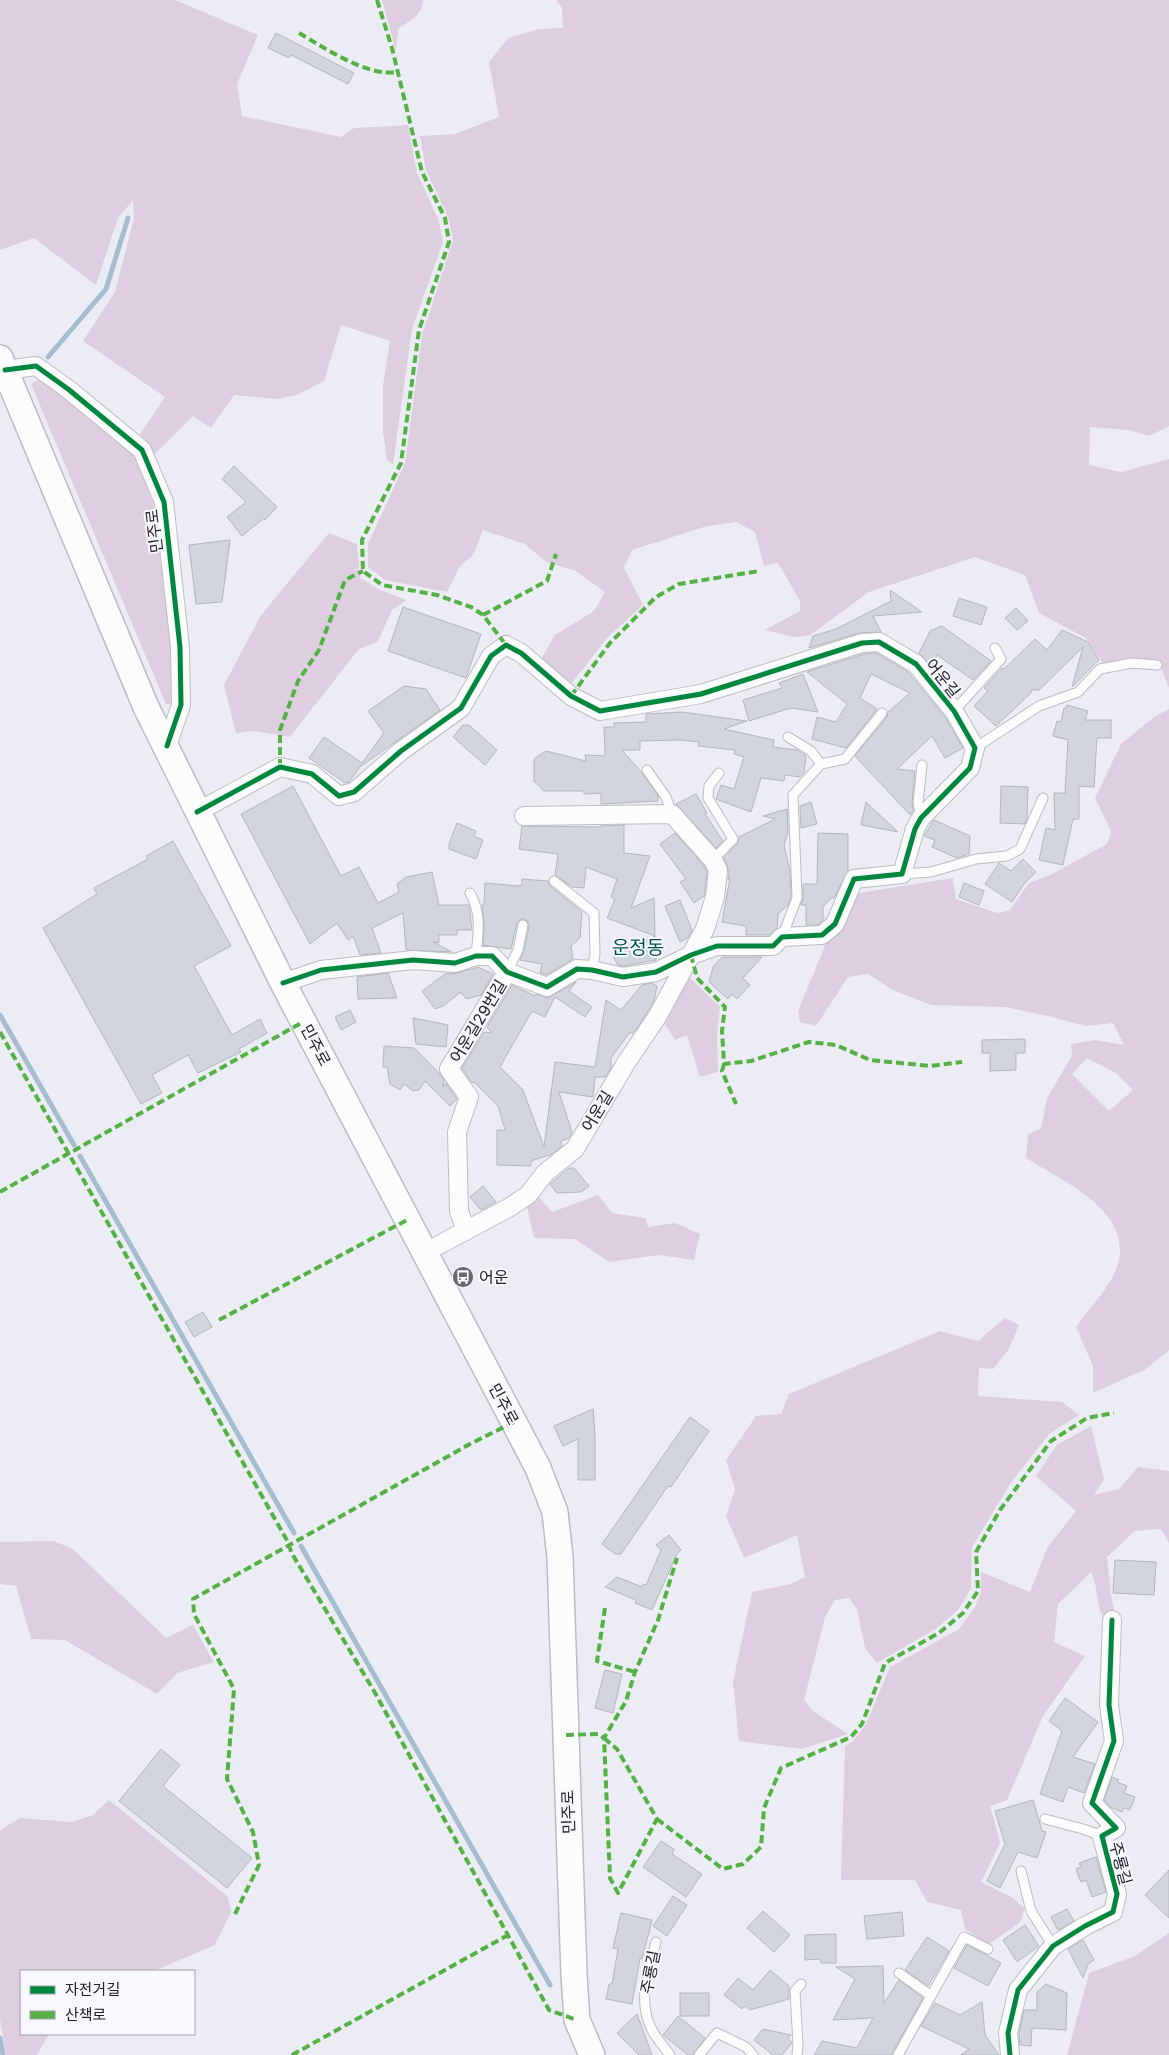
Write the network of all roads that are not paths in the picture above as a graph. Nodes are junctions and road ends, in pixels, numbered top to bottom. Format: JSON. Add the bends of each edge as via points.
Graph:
{"nodes":[{"id":1,"x":3,"y":364,"type":"edge"},
{"id":2,"x":995,"y":648,"type":"dead end"},
{"id":3,"x":1157,"y":665,"type":"dead end"},
{"id":4,"x":954,"y":711,"type":"junction"},
{"id":5,"x":882,"y":713,"type":"dead end"},
{"id":6,"x":788,"y":737,"type":"dead end"},
{"id":7,"x":167,"y":746,"type":"junction"},
{"id":8,"x":975,"y":748,"type":"junction"},
{"id":9,"x":821,"y":764,"type":"junction"},
{"id":10,"x":922,"y":765,"type":"dead end"},
{"id":11,"x":647,"y":770,"type":"dead end"},
{"id":12,"x":719,"y":773,"type":"dead end"},
{"id":13,"x":1043,"y":798,"type":"dead end"},
{"id":14,"x":197,"y":812,"type":"junction"},
{"id":15,"x":672,"y":814,"type":"junction"},
{"id":16,"x":524,"y":816,"type":"dead end"},
{"id":17,"x":921,"y":818,"type":"junction"},
{"id":18,"x":713,"y":860,"type":"junction"},
{"id":19,"x":902,"y":874,"type":"junction"},
{"id":20,"x":554,"y":881,"type":"dead end"},
{"id":21,"x":470,"y":894,"type":"dead end"},
{"id":22,"x":523,"y":925,"type":"dead end"},
{"id":23,"x":782,"y":937,"type":"junction"},
{"id":24,"x":691,"y":955,"type":"junction"},
{"id":25,"x":476,"y":956,"type":"junction"},
{"id":26,"x":592,"y":970,"type":"junction"},
{"id":27,"x":507,"y":972,"type":"junction"},
{"id":28,"x":282,"y":984,"type":"junction"},
{"id":29,"x":466,"y":1230,"type":"junction"},
{"id":30,"x":424,"y":1253,"type":"junction"},
{"id":31,"x":1112,"y":1620,"type":"dead end"},
{"id":32,"x":1045,"y":1819,"type":"dead end"},
{"id":33,"x":1102,"y":1836,"type":"junction"},
{"id":34,"x":1021,"y":1871,"type":"dead end"},
{"id":35,"x":656,"y":1942,"type":"dead end"},
{"id":36,"x":1053,"y":1946,"type":"junction"},
{"id":37,"x":988,"y":1949,"type":"dead end"},
{"id":38,"x":899,"y":1973,"type":"dead end"},
{"id":39,"x":801,"y":1984,"type":"dead end"},
{"id":40,"x":930,"y":1995,"type":"junction"},
{"id":41,"x":592,"y":2055,"type":"edge"},
{"id":42,"x":670,"y":2055,"type":"edge"},
{"id":43,"x":700,"y":2055,"type":"edge"},
{"id":44,"x":753,"y":2055,"type":"edge"},
{"id":45,"x":797,"y":2055,"type":"edge"},
{"id":46,"x":898,"y":2055,"type":"edge"},
{"id":47,"x":1010,"y":2055,"type":"edge"}],
"edges":[{"from":1,"to":7,"type":"main road","name":"민주로","via":[[146,706]]},
{"from":1,"to":7,"type":"street","name":"민주로","via":[[36,366],[142,450],[164,502],[180,647],[181,705]]},
{"from":2,"to":4,"type":"lane","name":"어운길","via":[[1001,659]]},
{"from":3,"to":8,"type":"lane","via":[[1132,663],[1100,670],[1078,692],[1039,706]]},
{"from":4,"to":8,"type":"street","name":"어운길"},
{"from":4,"to":14,"type":"street","name":"어운길","via":[[916,664],[879,642],[862,643],[701,694],[600,711],[571,696],[521,653],[506,645],[490,656],[461,708],[401,751],[354,792],[339,796],[312,774],[280,767]]},
{"from":5,"to":9,"type":"lane","via":[[845,759]]},
{"from":6,"to":9,"type":"lane","via":[[811,751]]},
{"from":7,"to":14,"type":"main road","name":"민주로"},
{"from":8,"to":17,"type":"street","via":[[970,768]]},
{"from":9,"to":23,"type":"lane","via":[[793,795],[797,898]]},
{"from":10,"to":17,"type":"lane","via":[[918,803]]},
{"from":11,"to":15,"type":"lane","via":[[666,797]]},
{"from":12,"to":18,"type":"lane","via":[[709,786],[708,798],[733,839]]},
{"from":13,"to":19,"type":"lane","via":[[1020,849],[1007,856],[976,859],[931,872]]},
{"from":14,"to":28,"type":"main road","name":"민주로"},
{"from":15,"to":16,"type":"street"},
{"from":15,"to":18,"type":"street"},
{"from":17,"to":19,"type":"street"},
{"from":18,"to":24,"type":"street","name":"어운길","via":[[718,870],[715,897],[705,929]]},
{"from":19,"to":23,"type":"street","via":[[854,879],[835,924],[822,935]]},
{"from":20,"to":26,"type":"lane","via":[[594,913],[596,954]]},
{"from":21,"to":25,"type":"lane","via":[[477,905],[480,921]]},
{"from":22,"to":27,"type":"lane","name":"어운길29번길","via":[[518,950]]},
{"from":23,"to":24,"type":"street","via":[[773,946],[717,946]]},
{"from":24,"to":26,"type":"street","name":"어운길29번길","via":[[656,972],[631,976]]},
{"from":24,"to":29,"type":"street","name":"어운길","via":[[658,1017],[626,1063],[575,1149],[545,1173],[528,1195]]},
{"from":25,"to":27,"type":"street","name":"어운길29번길","via":[[492,956]]},
{"from":25,"to":28,"type":"street","via":[[455,963],[413,960],[321,970]]},
{"from":26,"to":27,"type":"street","name":"어운길29번길","via":[[577,969],[547,987]]},
{"from":27,"to":29,"type":"street","name":"어운길29번길","via":[[449,1069],[469,1097],[457,1132],[459,1211]]},
{"from":28,"to":30,"type":"main road","name":"민주로"},
{"from":29,"to":30,"type":"street","name":"어운길"},
{"from":30,"to":41,"type":"main road","name":"민주로","via":[[538,1468],[555,1512],[560,1557],[577,2020]]},
{"from":31,"to":33,"type":"street","name":"주룡길","via":[[1109,1705],[1114,1741],[1092,1803],[1116,1828]]},
{"from":32,"to":33,"type":"lane","name":"주룡길"},
{"from":33,"to":36,"type":"street","name":"주룡길","via":[[1117,1894],[1113,1912]]},
{"from":34,"to":36,"type":"lane","via":[[1031,1911]]},
{"from":35,"to":42,"type":"lane","name":"주룡길","via":[[644,1986],[644,2007],[652,2030]]},
{"from":36,"to":47,"type":"street","name":"주룡길","via":[[1018,1990],[1008,2033]]},
{"from":37,"to":40,"type":"lane","via":[[964,1937]]},
{"from":38,"to":40,"type":"lane"},
{"from":39,"to":45,"type":"lane","via":[[795,1991]]},
{"from":40,"to":46,"type":"lane"},
{"from":43,"to":44,"type":"lane","via":[[717,2033],[746,2047]]}]}
